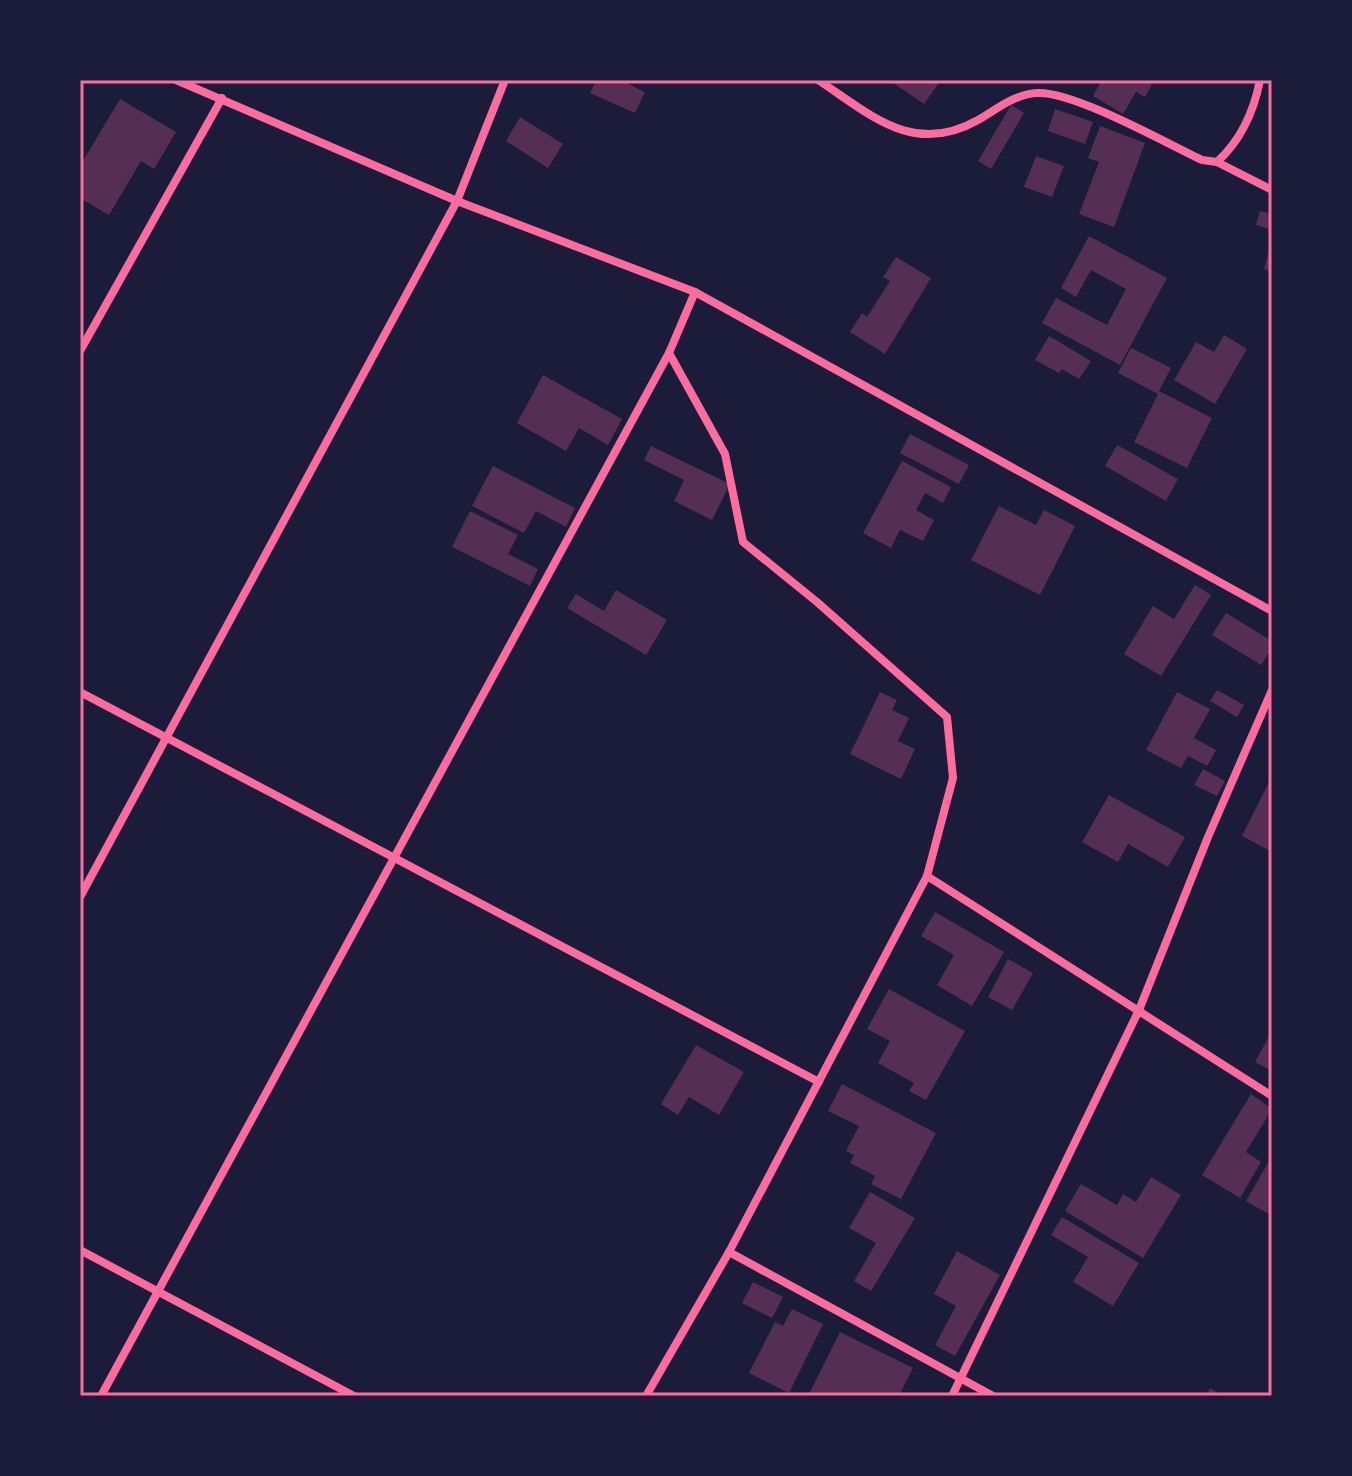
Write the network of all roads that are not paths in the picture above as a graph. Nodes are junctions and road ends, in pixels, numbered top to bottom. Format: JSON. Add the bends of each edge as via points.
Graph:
{"nodes":[{"id":1,"x":176,"y":80,"type":"edge"},
{"id":2,"x":505,"y":80,"type":"edge"},
{"id":3,"x":818,"y":80,"type":"edge"},
{"id":4,"x":1260,"y":80,"type":"edge"},
{"id":5,"x":222,"y":98,"type":"junction"},
{"id":6,"x":1217,"y":162,"type":"junction"},
{"id":7,"x":1272,"y":190,"type":"edge"},
{"id":8,"x":457,"y":201,"type":"junction"},
{"id":9,"x":695,"y":292,"type":"junction"},
{"id":10,"x":80,"y":351,"type":"edge"},
{"id":11,"x":669,"y":353,"type":"junction"},
{"id":12,"x":1272,"y":611,"type":"edge"},
{"id":13,"x":1272,"y":690,"type":"edge"},
{"id":14,"x":80,"y":692,"type":"edge"},
{"id":15,"x":167,"y":738,"type":"junction"},
{"id":16,"x":394,"y":858,"type":"junction"},
{"id":17,"x":927,"y":876,"type":"junction"},
{"id":18,"x":80,"y":897,"type":"edge"},
{"id":19,"x":1139,"y":1010,"type":"junction"},
{"id":20,"x":819,"y":1082,"type":"junction"},
{"id":21,"x":1272,"y":1096,"type":"edge"},
{"id":22,"x":80,"y":1250,"type":"edge"},
{"id":23,"x":729,"y":1252,"type":"junction"},
{"id":24,"x":158,"y":1291,"type":"junction"},
{"id":25,"x":961,"y":1378,"type":"junction"},
{"id":26,"x":101,"y":1396,"type":"edge"},
{"id":27,"x":354,"y":1396,"type":"edge"},
{"id":28,"x":646,"y":1396,"type":"edge"},
{"id":29,"x":952,"y":1396,"type":"edge"},
{"id":30,"x":993,"y":1396,"type":"edge"}],
"edges":[{"from":1,"to":5,"type":"street"},
{"from":2,"to":8,"type":"street"},
{"from":3,"to":6,"type":"street","via":[[884,124],[913,135],[945,133],[1036,92],[1064,96],[1202,160]]},
{"from":4,"to":6,"type":"street","via":[[1247,124]]},
{"from":5,"to":8,"type":"street"},
{"from":5,"to":10,"type":"street"},
{"from":6,"to":7,"type":"street"},
{"from":8,"to":9,"type":"street"},
{"from":8,"to":15,"type":"street"},
{"from":9,"to":11,"type":"street"},
{"from":9,"to":12,"type":"street"},
{"from":11,"to":16,"type":"street"},
{"from":11,"to":17,"type":"street","via":[[725,454],[743,542],[947,717],[953,778]]},
{"from":13,"to":19,"type":"street"},
{"from":14,"to":15,"type":"street"},
{"from":15,"to":16,"type":"street"},
{"from":15,"to":18,"type":"street"},
{"from":16,"to":20,"type":"street"},
{"from":16,"to":24,"type":"street"},
{"from":17,"to":19,"type":"street"},
{"from":17,"to":20,"type":"street"},
{"from":19,"to":21,"type":"street"},
{"from":19,"to":25,"type":"street"},
{"from":20,"to":23,"type":"street"},
{"from":22,"to":24,"type":"street"},
{"from":23,"to":25,"type":"street"},
{"from":23,"to":28,"type":"street"},
{"from":24,"to":26,"type":"street"},
{"from":24,"to":27,"type":"street"},
{"from":25,"to":29,"type":"street"},
{"from":25,"to":30,"type":"street"}]}
